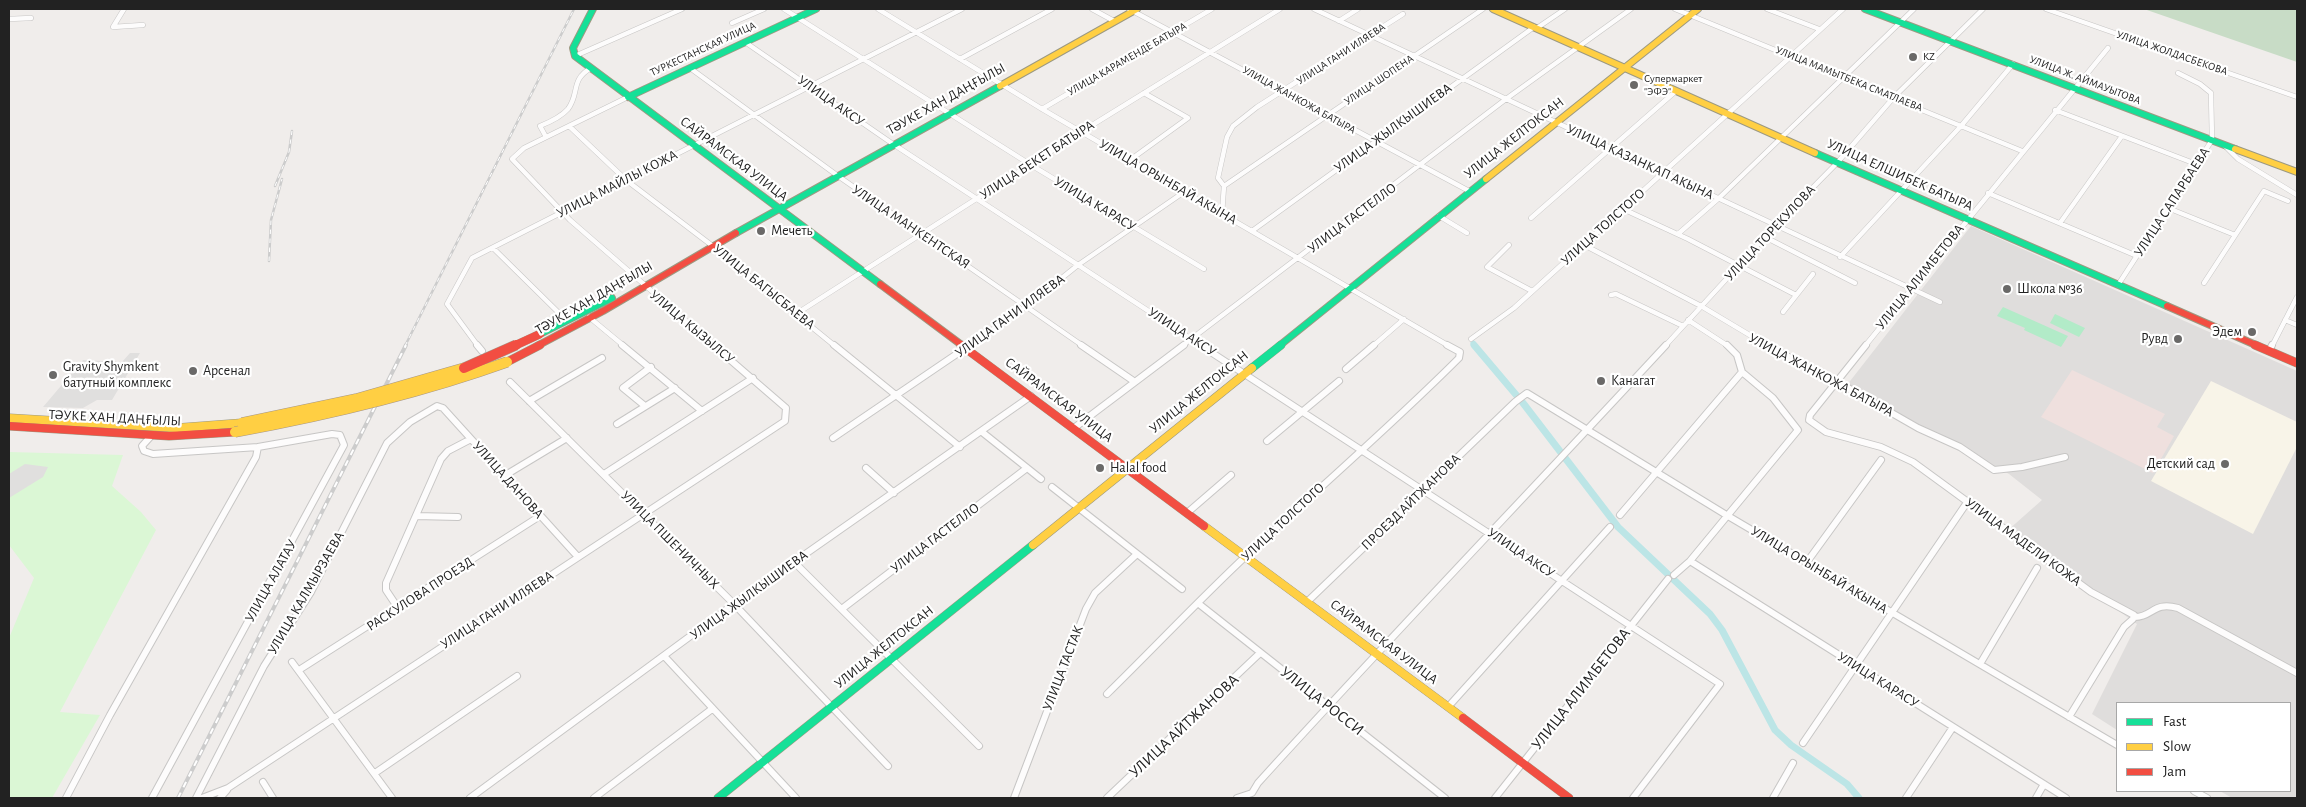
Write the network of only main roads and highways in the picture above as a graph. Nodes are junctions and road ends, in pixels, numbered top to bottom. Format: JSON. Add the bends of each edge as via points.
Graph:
{"nodes":[{"id":1,"x":593,"y":9,"type":"edge"},
{"id":2,"x":816,"y":9,"type":"edge"},
{"id":3,"x":1866,"y":9,"type":"edge"},
{"id":4,"x":1132,"y":10,"type":"edge"},
{"id":5,"x":1498,"y":10,"type":"edge"},
{"id":6,"x":1694,"y":12,"type":"edge"},
{"id":7,"x":1625,"y":68,"type":"junction"},
{"id":8,"x":628,"y":97,"type":"junction"},
{"id":9,"x":2297,"y":172,"type":"edge"},
{"id":10,"x":777,"y":208,"type":"junction"},
{"id":11,"x":640,"y":285,"type":"junction"},
{"id":12,"x":2297,"y":363,"type":"edge"},
{"id":13,"x":9,"y":418,"type":"edge"},
{"id":14,"x":9,"y":426,"type":"edge"},
{"id":15,"x":1127,"y":468,"type":"junction"},
{"id":16,"x":718,"y":798,"type":"edge"},
{"id":17,"x":1569,"y":798,"type":"edge"}],
"edges":[{"from":1,"to":8,"type":"main road","name":"САЙРАМСКАЯ УЛИЦА","via":[[573,48],[575,56]]},
{"from":2,"to":8,"type":"main road","name":"ТУРКЕСТАНСКАЯ УЛИЦА"},
{"from":3,"to":9,"type":"main road","name":"УЛИЦА Ж. АЙМАУЫТОВА"},
{"from":4,"to":10,"type":"main road","name":"ТӘУКЕ ХАН ДАҢҒЫЛЫ"},
{"from":5,"to":7,"type":"main road","name":"УЛИЦА ЕЛШИБЕК БАТЫРА"},
{"from":6,"to":7,"type":"main road","name":"УЛИЦА ЖЕЛТОКСАН"},
{"from":7,"to":12,"type":"main road","name":"УЛИЦА ЕЛШИБЕК БАТЫРА"},
{"from":7,"to":15,"type":"main road","name":"УЛИЦА ЖЕЛТОКСАН"},
{"from":8,"to":10,"type":"main road","name":"САЙРАМСКАЯ УЛИЦА"},
{"from":10,"to":11,"type":"main road","name":"ТӘУКЕ ХАН ДАҢҒЫЛЫ"},
{"from":10,"to":15,"type":"main road","name":"САЙРАМСКАЯ УЛИЦА"},
{"from":11,"to":13,"type":"main road","name":"ТӘУКЕ ХАН ДАҢҒЫЛЫ","bridge":true,"via":[[469,366],[314,409],[242,423],[176,428]]},
{"from":11,"to":14,"type":"main road","name":"ТӘУКЕ ХАН ДАҢҒЫЛЫ","bridge":true,"via":[[590,317],[507,362],[428,390],[312,418],[236,432],[169,436]]},
{"from":15,"to":16,"type":"main road","name":"УЛИЦА ЖЕЛТОКСАН"},
{"from":15,"to":17,"type":"main road","name":"САЙРАМСКАЯ УЛИЦА"}]}
